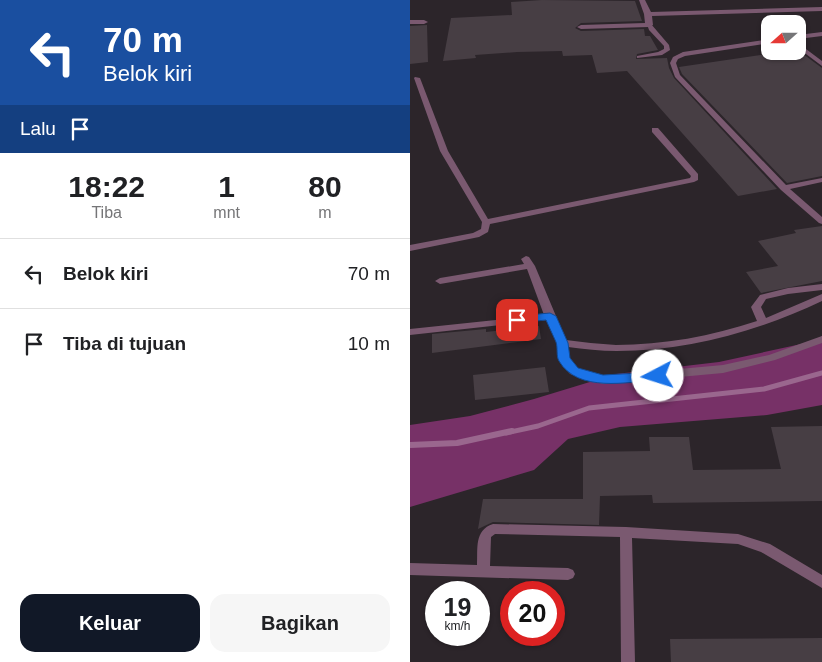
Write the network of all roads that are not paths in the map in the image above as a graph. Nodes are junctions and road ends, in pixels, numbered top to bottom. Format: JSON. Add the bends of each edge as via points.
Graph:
{"nodes":[{"id":1,"x":642,"y":0,"type":"edge"},
{"id":2,"x":811,"y":0,"type":"edge"},
{"id":3,"x":820,"y":9,"type":"edge"},
{"id":4,"x":648,"y":14,"type":"junction"},
{"id":5,"x":410,"y":22,"type":"edge"},
{"id":6,"x":424,"y":22,"type":"dead end"},
{"id":7,"x":649,"y":25,"type":"junction"},
{"id":8,"x":581,"y":27,"type":"dead end"},
{"id":9,"x":822,"y":34,"type":"edge"},
{"id":10,"x":806,"y":36,"type":"edge"},
{"id":11,"x":761,"y":42,"type":"edge"},
{"id":12,"x":806,"y":51,"type":"edge"},
{"id":13,"x":639,"y":57,"type":"dead end"},
{"id":14,"x":822,"y":64,"type":"edge"},
{"id":15,"x":417,"y":78,"type":"dead end"},
{"id":16,"x":656,"y":130,"type":"dead end"},
{"id":17,"x":822,"y":180,"type":"edge"},
{"id":18,"x":784,"y":188,"type":"junction"},
{"id":19,"x":822,"y":221,"type":"edge"},
{"id":20,"x":486,"y":222,"type":"junction"},
{"id":21,"x":410,"y":248,"type":"edge"},
{"id":22,"x":440,"y":281,"type":"dead end"},
{"id":23,"x":822,"y":287,"type":"edge"},
{"id":24,"x":822,"y":297,"type":"edge"},
{"id":25,"x":550,"y":316,"type":"junction"},
{"id":26,"x":762,"y":323,"type":"junction"},
{"id":27,"x":410,"y":332,"type":"edge"},
{"id":28,"x":822,"y":338,"type":"edge"},
{"id":29,"x":562,"y":343,"type":"junction"},
{"id":30,"x":626,"y":532,"type":"junction"},
{"id":31,"x":410,"y":569,"type":"edge"},
{"id":32,"x":483,"y":571,"type":"junction"},
{"id":33,"x":568,"y":574,"type":"dead end"},
{"id":34,"x":822,"y":582,"type":"edge"},
{"id":35,"x":628,"y":662,"type":"edge"}],
"edges":[{"from":1,"to":4,"type":"street"},
{"from":2,"to":3,"type":"street"},
{"from":3,"to":4,"type":"street"},
{"from":4,"to":7,"type":"street"},
{"from":5,"to":6,"type":"street"},
{"from":7,"to":8,"type":"street"},
{"from":7,"to":13,"type":"lane","via":[[667,46],[666,50]]},
{"from":9,"to":10,"type":"lane"},
{"from":11,"to":18,"type":"lane","via":[[683,54],[673,63],[678,76]]},
{"from":12,"to":14,"type":"lane"},
{"from":15,"to":20,"type":"lane","via":[[444,151]]},
{"from":16,"to":20,"type":"lane","via":[[695,176],[694,180]]},
{"from":17,"to":18,"type":"lane"},
{"from":18,"to":19,"type":"lane"},
{"from":20,"to":21,"type":"lane","via":[[481,233]]},
{"from":22,"to":25,"type":"lane","via":[[528,262]]},
{"from":23,"to":26,"type":"lane","via":[[764,297],[756,307]]},
{"from":24,"to":26,"type":"lane"},
{"from":25,"to":27,"type":"lane"},
{"from":25,"to":29,"type":"lane"},
{"from":26,"to":29,"type":"lane","via":[[690,342],[651,346],[617,348]]},
{"from":28,"to":29,"type":"lane","via":[[771,358],[723,368],[603,380],[574,371],[564,359]]},
{"from":30,"to":32,"type":"lane","via":[[493,529],[486,536]]},
{"from":30,"to":34,"type":"lane","via":[[738,539],[765,548]]},
{"from":30,"to":35,"type":"lane"},
{"from":31,"to":32,"type":"lane"},
{"from":32,"to":33,"type":"lane"}]}
